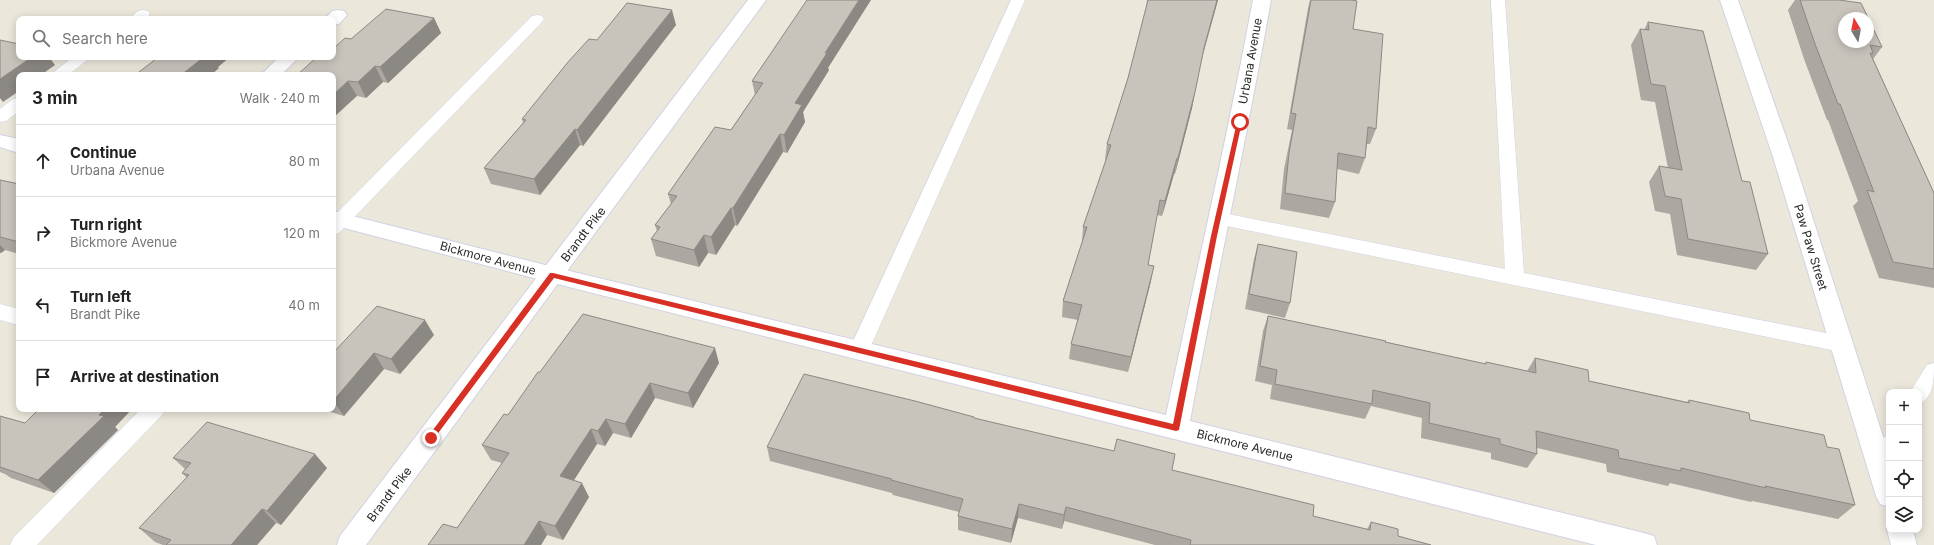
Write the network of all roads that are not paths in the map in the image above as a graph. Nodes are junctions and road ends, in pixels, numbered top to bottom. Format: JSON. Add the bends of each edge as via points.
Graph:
{"nodes":[{"id":1,"x":757,"y":0,"type":"edge"},
{"id":2,"x":1018,"y":0,"type":"edge"},
{"id":3,"x":1262,"y":0,"type":"edge"},
{"id":4,"x":1498,"y":0,"type":"edge"},
{"id":5,"x":1729,"y":0,"type":"edge"},
{"id":6,"x":537,"y":19,"type":"dead end"},
{"id":7,"x":79,"y":60,"type":"edge"},
{"id":8,"x":287,"y":60,"type":"edge"},
{"id":9,"x":62,"y":72,"type":"edge"},
{"id":10,"x":273,"y":72,"type":"edge"},
{"id":11,"x":16,"y":105,"type":"edge"},
{"id":12,"x":0,"y":117,"type":"edge"},
{"id":13,"x":0,"y":141,"type":"edge"},
{"id":14,"x":16,"y":145,"type":"edge"},
{"id":15,"x":1218,"y":218,"type":"junction"},
{"id":16,"x":336,"y":222,"type":"edge"},
{"id":17,"x":553,"y":275,"type":"junction"},
{"id":18,"x":1515,"y":278,"type":"junction"},
{"id":19,"x":0,"y":312,"type":"edge"},
{"id":20,"x":16,"y":316,"type":"edge"},
{"id":21,"x":1841,"y":344,"type":"junction"},
{"id":22,"x":859,"y":350,"type":"junction"},
{"id":23,"x":1934,"y":371,"type":"edge"},
{"id":24,"x":1922,"y":390,"type":"edge"},
{"id":25,"x":152,"y":412,"type":"edge"},
{"id":26,"x":1176,"y":428,"type":"junction"},
{"id":27,"x":1884,"y":453,"type":"edge"},
{"id":28,"x":1886,"y":470,"type":"edge"},
{"id":29,"x":1901,"y":533,"type":"edge"},
{"id":30,"x":22,"y":545,"type":"edge"},
{"id":31,"x":350,"y":545,"type":"edge"},
{"id":32,"x":1644,"y":545,"type":"edge"},
{"id":33,"x":1904,"y":545,"type":"edge"}],
"edges":[{"from":1,"to":17,"type":"street","name":"Brandt Pike"},
{"from":2,"to":22,"type":"lane"},
{"from":3,"to":15,"type":"street","name":"Urbana Avenue","via":[[1240,122]]},
{"from":4,"to":18,"type":"lane"},
{"from":5,"to":21,"type":"street","name":"Paw Paw Street","via":[[1783,157]]},
{"from":6,"to":16,"type":"lane"},
{"from":7,"to":9,"type":"lane"},
{"from":8,"to":10,"type":"street"},
{"from":11,"to":12,"type":"lane"},
{"from":13,"to":14,"type":"street"},
{"from":15,"to":18,"type":"lane"},
{"from":15,"to":26,"type":"street","name":"Urbana Avenue"},
{"from":16,"to":17,"type":"street","name":"Bickmore Avenue"},
{"from":17,"to":22,"type":"street","name":"Bickmore Avenue"},
{"from":17,"to":31,"type":"street","name":"Brandt Pike"},
{"from":18,"to":21,"type":"lane"},
{"from":19,"to":20,"type":"lane"},
{"from":21,"to":27,"type":"street","name":"Paw Paw Street"},
{"from":22,"to":26,"type":"street","name":"Bickmore Avenue"},
{"from":23,"to":24,"type":"lane"},
{"from":25,"to":30,"type":"lane"},
{"from":26,"to":32,"type":"street","name":"Bickmore Avenue"},
{"from":27,"to":28,"type":"street","name":"Paw Paw Street"},
{"from":29,"to":33,"type":"street"}]}
